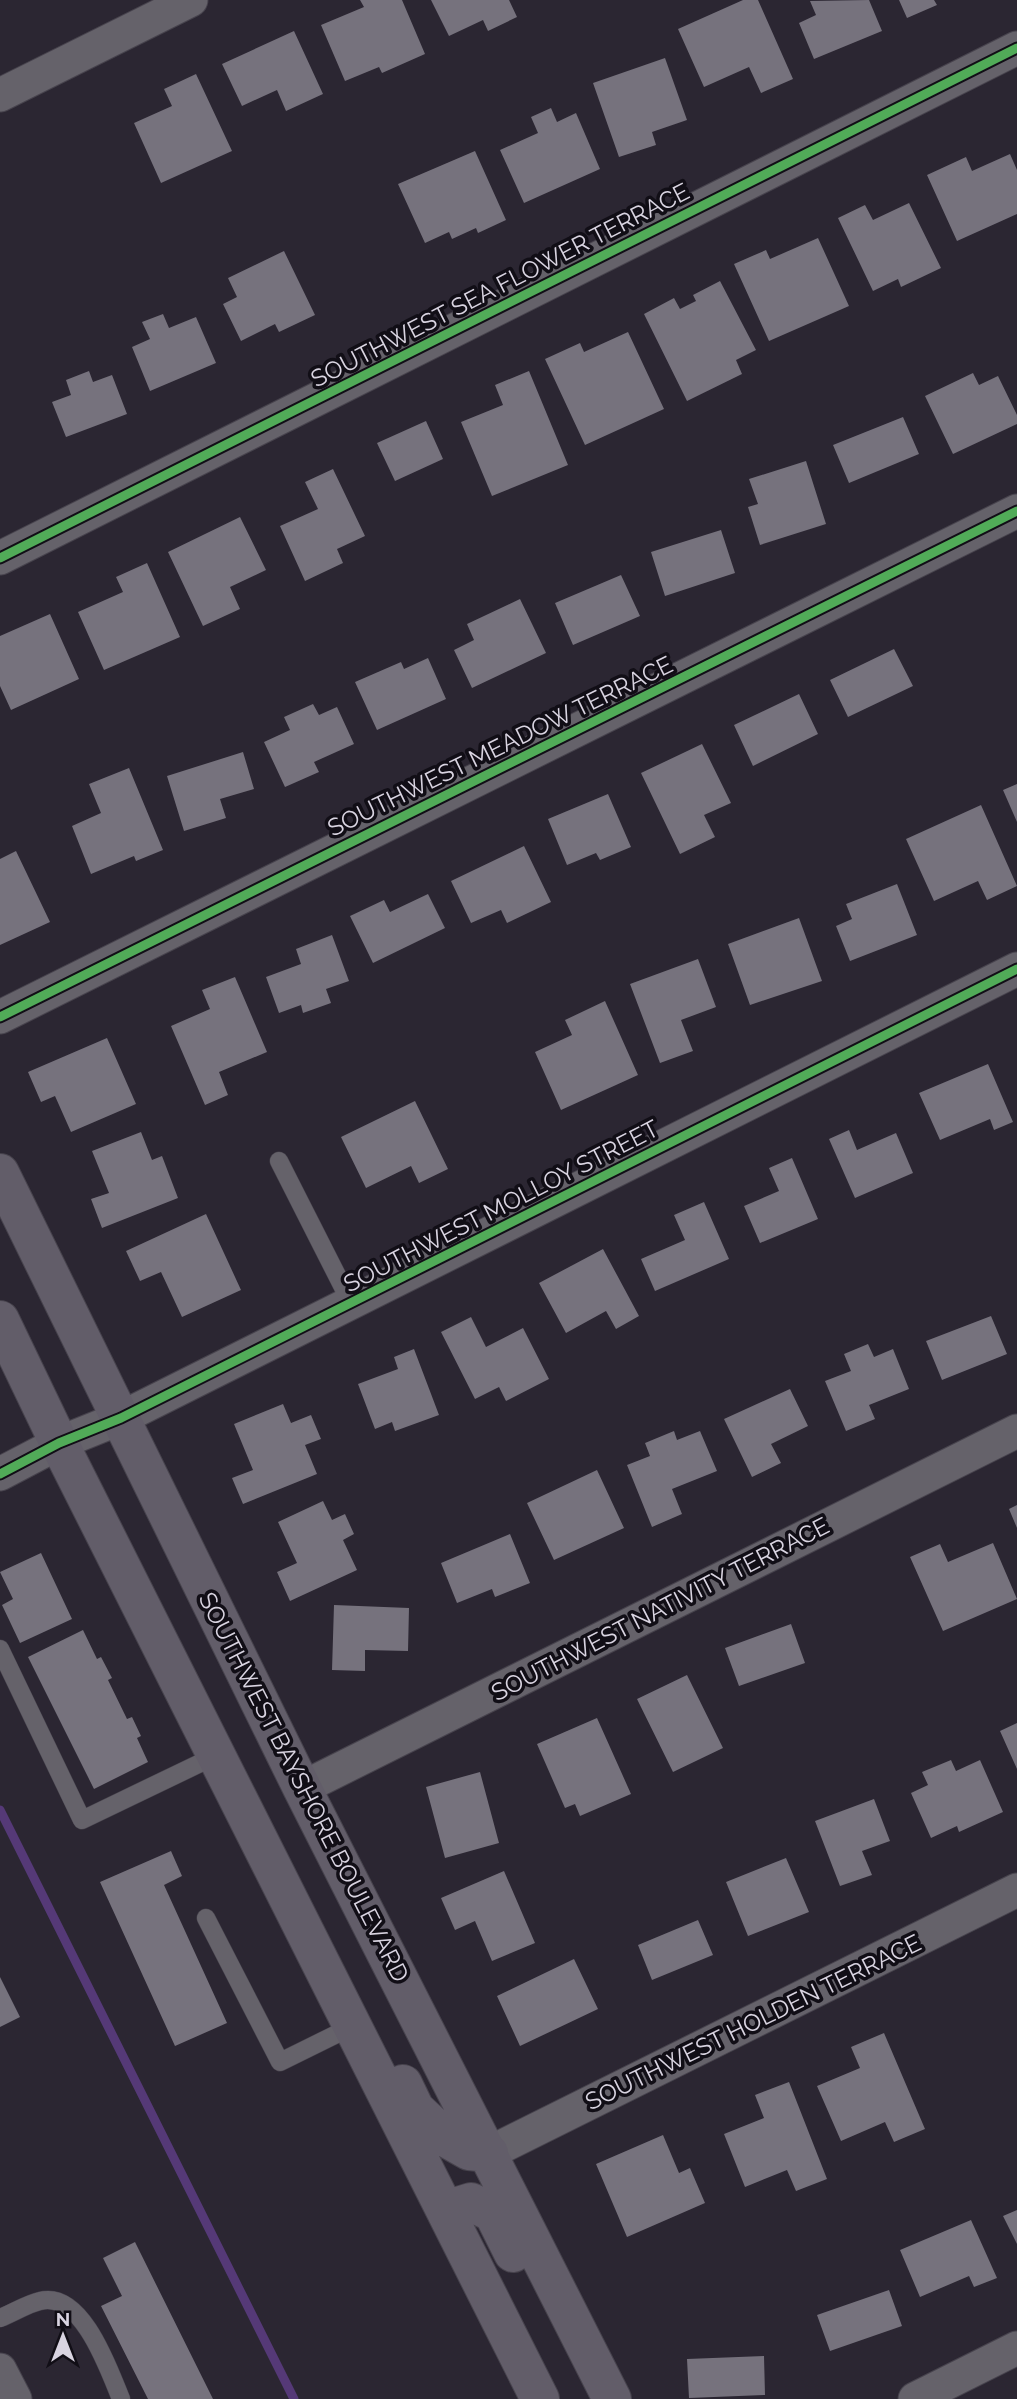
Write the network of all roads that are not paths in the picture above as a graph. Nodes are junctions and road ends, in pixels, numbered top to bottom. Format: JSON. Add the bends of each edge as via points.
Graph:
{"nodes":[{"id":1,"x":191,"y":0,"type":"edge"},
{"id":2,"x":1017,"y":48,"type":"edge"},
{"id":3,"x":0,"y":95,"type":"edge"},
{"id":4,"x":1017,"y":510,"type":"edge"},
{"id":5,"x":0,"y":558,"type":"edge"},
{"id":6,"x":1017,"y":969,"type":"edge"},
{"id":7,"x":0,"y":1017,"type":"edge"},
{"id":8,"x":279,"y":1161,"type":"dead end"},
{"id":9,"x":0,"y":1173,"type":"edge"},
{"id":10,"x":351,"y":1303,"type":"junction"},
{"id":11,"x":0,"y":1320,"type":"edge"},
{"id":12,"x":121,"y":1418,"type":"junction"},
{"id":13,"x":1017,"y":1431,"type":"edge"},
{"id":14,"x":59,"y":1443,"type":"junction"},
{"id":15,"x":0,"y":1474,"type":"edge"},
{"id":16,"x":0,"y":1649,"type":"edge"},
{"id":17,"x":217,"y":1755,"type":"junction"},
{"id":18,"x":302,"y":1788,"type":"junction"},
{"id":19,"x":284,"y":1888,"type":"junction"},
{"id":20,"x":1017,"y":1890,"type":"edge"},
{"id":21,"x":206,"y":1917,"type":"dead end"},
{"id":22,"x":353,"y":2026,"type":"junction"},
{"id":23,"x":489,"y":2153,"type":"junction"},
{"id":24,"x":445,"y":2210,"type":"junction"},
{"id":25,"x":0,"y":2319,"type":"edge"},
{"id":26,"x":1017,"y":2348,"type":"edge"},
{"id":27,"x":0,"y":2370,"type":"edge"},
{"id":28,"x":15,"y":2399,"type":"edge"},
{"id":29,"x":121,"y":2399,"type":"edge"},
{"id":30,"x":540,"y":2399,"type":"edge"},
{"id":31,"x":586,"y":2399,"type":"edge"},
{"id":32,"x":612,"y":2399,"type":"edge"},
{"id":33,"x":915,"y":2399,"type":"edge"}],
"edges":[{"from":1,"to":3,"type":"street"},
{"from":2,"to":5,"type":"street","name":"SOUTHWEST SEA FLOWER TERRACE"},
{"from":4,"to":7,"type":"street","name":"SOUTHWEST MEADOW TERRACE"},
{"from":6,"to":10,"type":"street","name":"SOUTHWEST MOLLOY STREET"},
{"from":8,"to":10,"type":"lane"},
{"from":9,"to":12,"type":"main road","name":"SOUTHWEST BAYSHORE BOULEVARD"},
{"from":10,"to":12,"type":"street","name":"SOUTHWEST MOLLOY STREET"},
{"from":11,"to":14,"type":"main road"},
{"from":12,"to":14,"type":"street","name":"SOUTHWEST MOLLOY STREET"},
{"from":12,"to":18,"type":"main road","name":"SOUTHWEST BAYSHORE BOULEVARD"},
{"from":13,"to":18,"type":"street","name":"SOUTHWEST NATIVITY TERRACE"},
{"from":14,"to":15,"type":"street","name":"SOUTHWEST MOLLOY STREET"},
{"from":14,"to":17,"type":"main road"},
{"from":16,"to":17,"type":"lane","via":[[82,1820]]},
{"from":17,"to":19,"type":"main road"},
{"from":18,"to":23,"type":"main road","name":"SOUTHWEST BAYSHORE BOULEVARD"},
{"from":19,"to":22,"type":"main road"},
{"from":19,"to":23,"type":"main road","via":[[316,1903],[415,2109],[446,2138],[469,2151]]},
{"from":20,"to":23,"type":"street","name":"SOUTHWEST HOLDEN TERRACE"},
{"from":21,"to":22,"type":"lane","via":[[280,2062]]},
{"from":22,"to":24,"type":"main road"},
{"from":23,"to":32,"type":"main road","name":"SOUTHWEST BAYSHORE BOULEVARD"},
{"from":24,"to":30,"type":"main road"},
{"from":24,"to":31,"type":"main road","via":[[471,2202],[493,2213]]},
{"from":25,"to":29,"type":"lane","via":[[43,2300],[69,2306],[95,2338]]},
{"from":26,"to":33,"type":"street"},
{"from":27,"to":28,"type":"street"}]}
